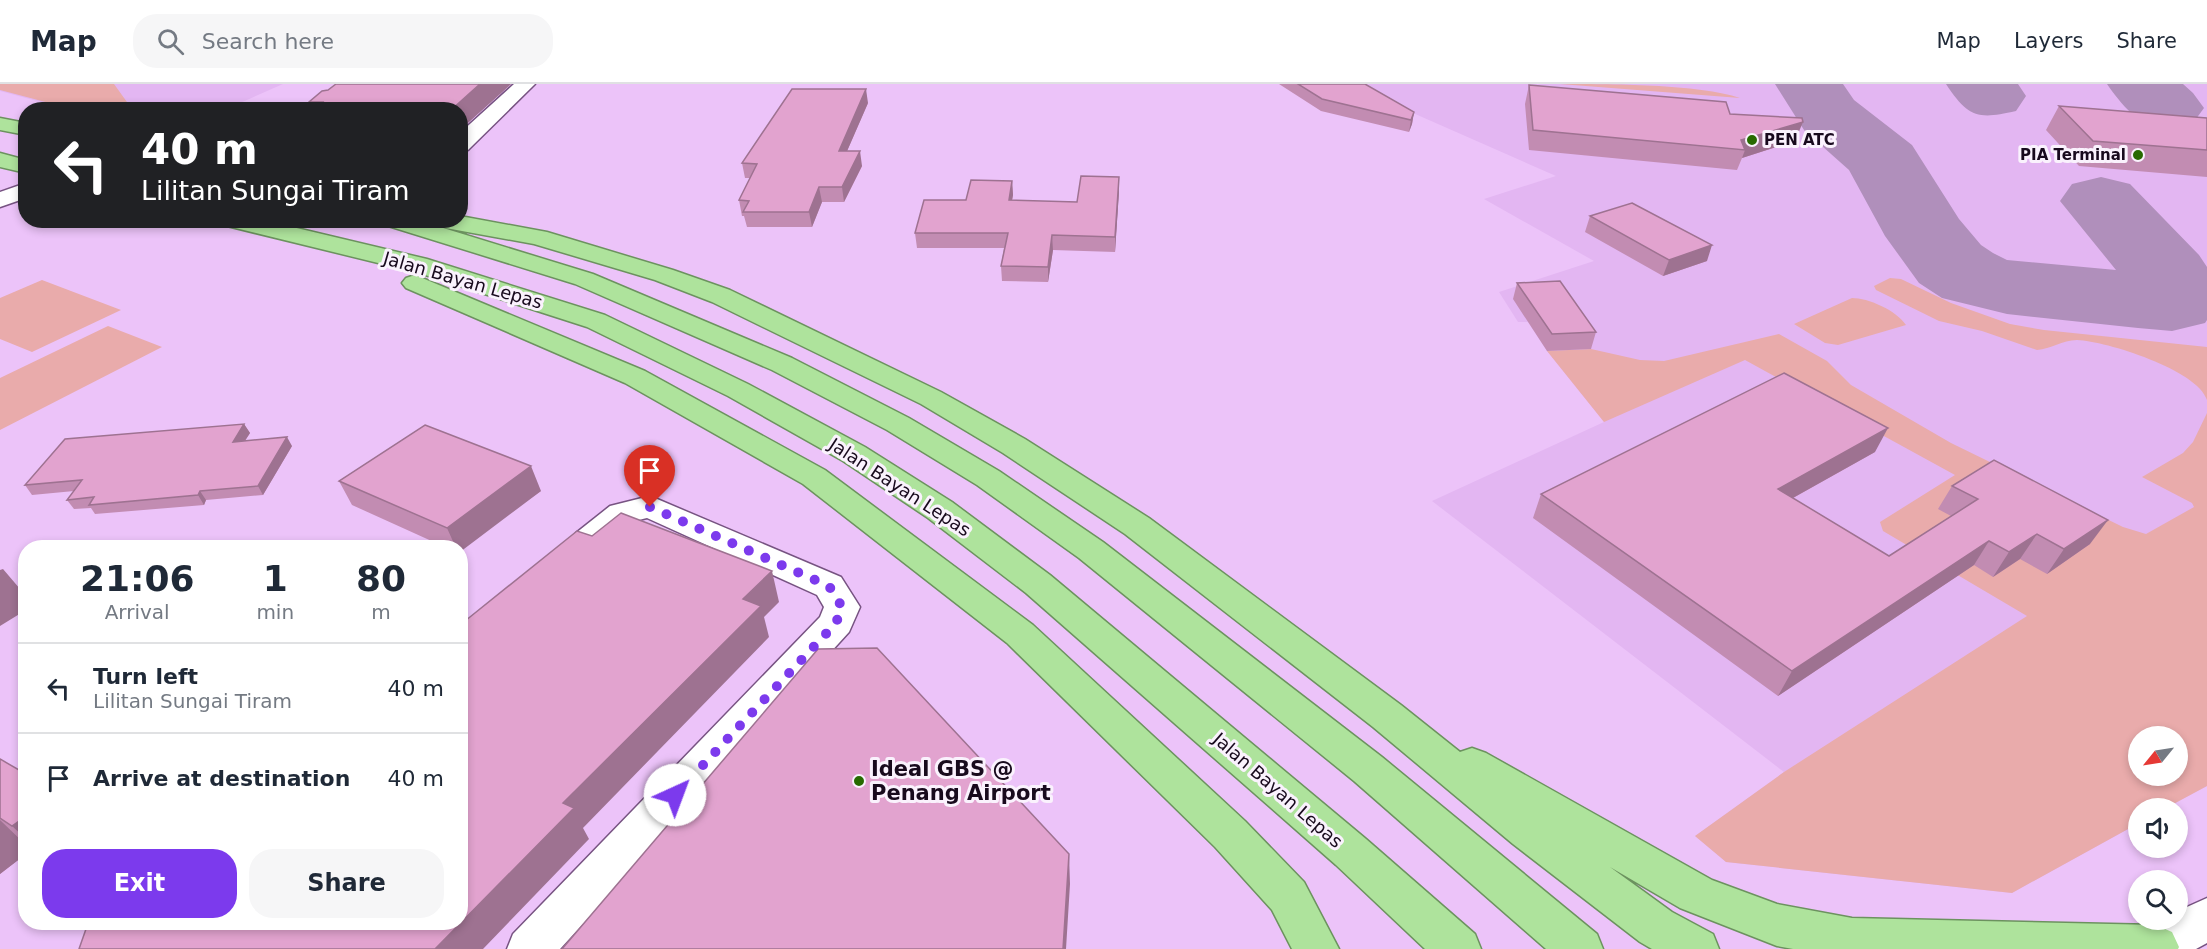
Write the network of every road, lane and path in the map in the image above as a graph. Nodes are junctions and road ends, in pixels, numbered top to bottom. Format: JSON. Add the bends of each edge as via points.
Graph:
{"nodes":[{"id":1,"x":525,"y":84,"type":"edge"},
{"id":2,"x":0,"y":124,"type":"edge"},
{"id":3,"x":18,"y":127,"type":"edge"},
{"id":4,"x":468,"y":137,"type":"edge"},
{"id":5,"x":0,"y":160,"type":"edge"},
{"id":6,"x":18,"y":165,"type":"edge"},
{"id":7,"x":18,"y":193,"type":"edge"},
{"id":8,"x":0,"y":200,"type":"edge"},
{"id":9,"x":468,"y":225,"type":"edge"},
{"id":10,"x":264,"y":228,"type":"edge"},
{"id":11,"x":419,"y":228,"type":"edge"},
{"id":12,"x":318,"y":241,"type":"junction"},
{"id":13,"x":559,"y":565,"type":"edge"},
{"id":14,"x":1388,"y":716,"type":"junction"},
{"id":15,"x":2207,"y":920,"type":"edge"},
{"id":16,"x":2155,"y":948,"type":"edge"},
{"id":17,"x":530,"y":949,"type":"edge"},
{"id":18,"x":1316,"y":949,"type":"edge"},
{"id":19,"x":1458,"y":949,"type":"edge"},
{"id":20,"x":1580,"y":949,"type":"edge"},
{"id":21,"x":1696,"y":949,"type":"edge"}],
"edges":[{"from":1,"to":4,"type":"street"},
{"from":2,"to":3,"type":"highway"},
{"from":5,"to":6,"type":"highway"},
{"from":7,"to":8,"type":"street"},
{"from":9,"to":14,"type":"highway","via":[[538,237],[711,292],[931,398],[1014,446],[1137,526]]},
{"from":10,"to":12,"type":"highway","name":"Jalan Bayan Lepas"},
{"from":11,"to":20,"type":"highway","name":"Jalan Bayan Lepas","via":[[584,279],[782,364],[898,424],[988,478],[1091,550],[1368,769]]},
{"from":12,"to":18,"type":"highway","via":[[635,377],[814,477],[1020,634],[1230,834],[1288,896]]},
{"from":12,"to":19,"type":"highway","name":"Jalan Bayan Lepas","via":[[427,267],[596,321],[738,390],[854,454],[940,510],[1038,584],[1351,852]]},
{"from":13,"to":17,"type":"street","via":[[622,514],[650,507],[829,586],[842,607],[836,623]]},
{"from":14,"to":16,"type":"highway","via":[[1696,894],[1777,925],[1852,939]]},
{"from":14,"to":21,"type":"highway","via":[[1528,831],[1656,927]]},
{"from":15,"to":16,"type":"street"}]}
